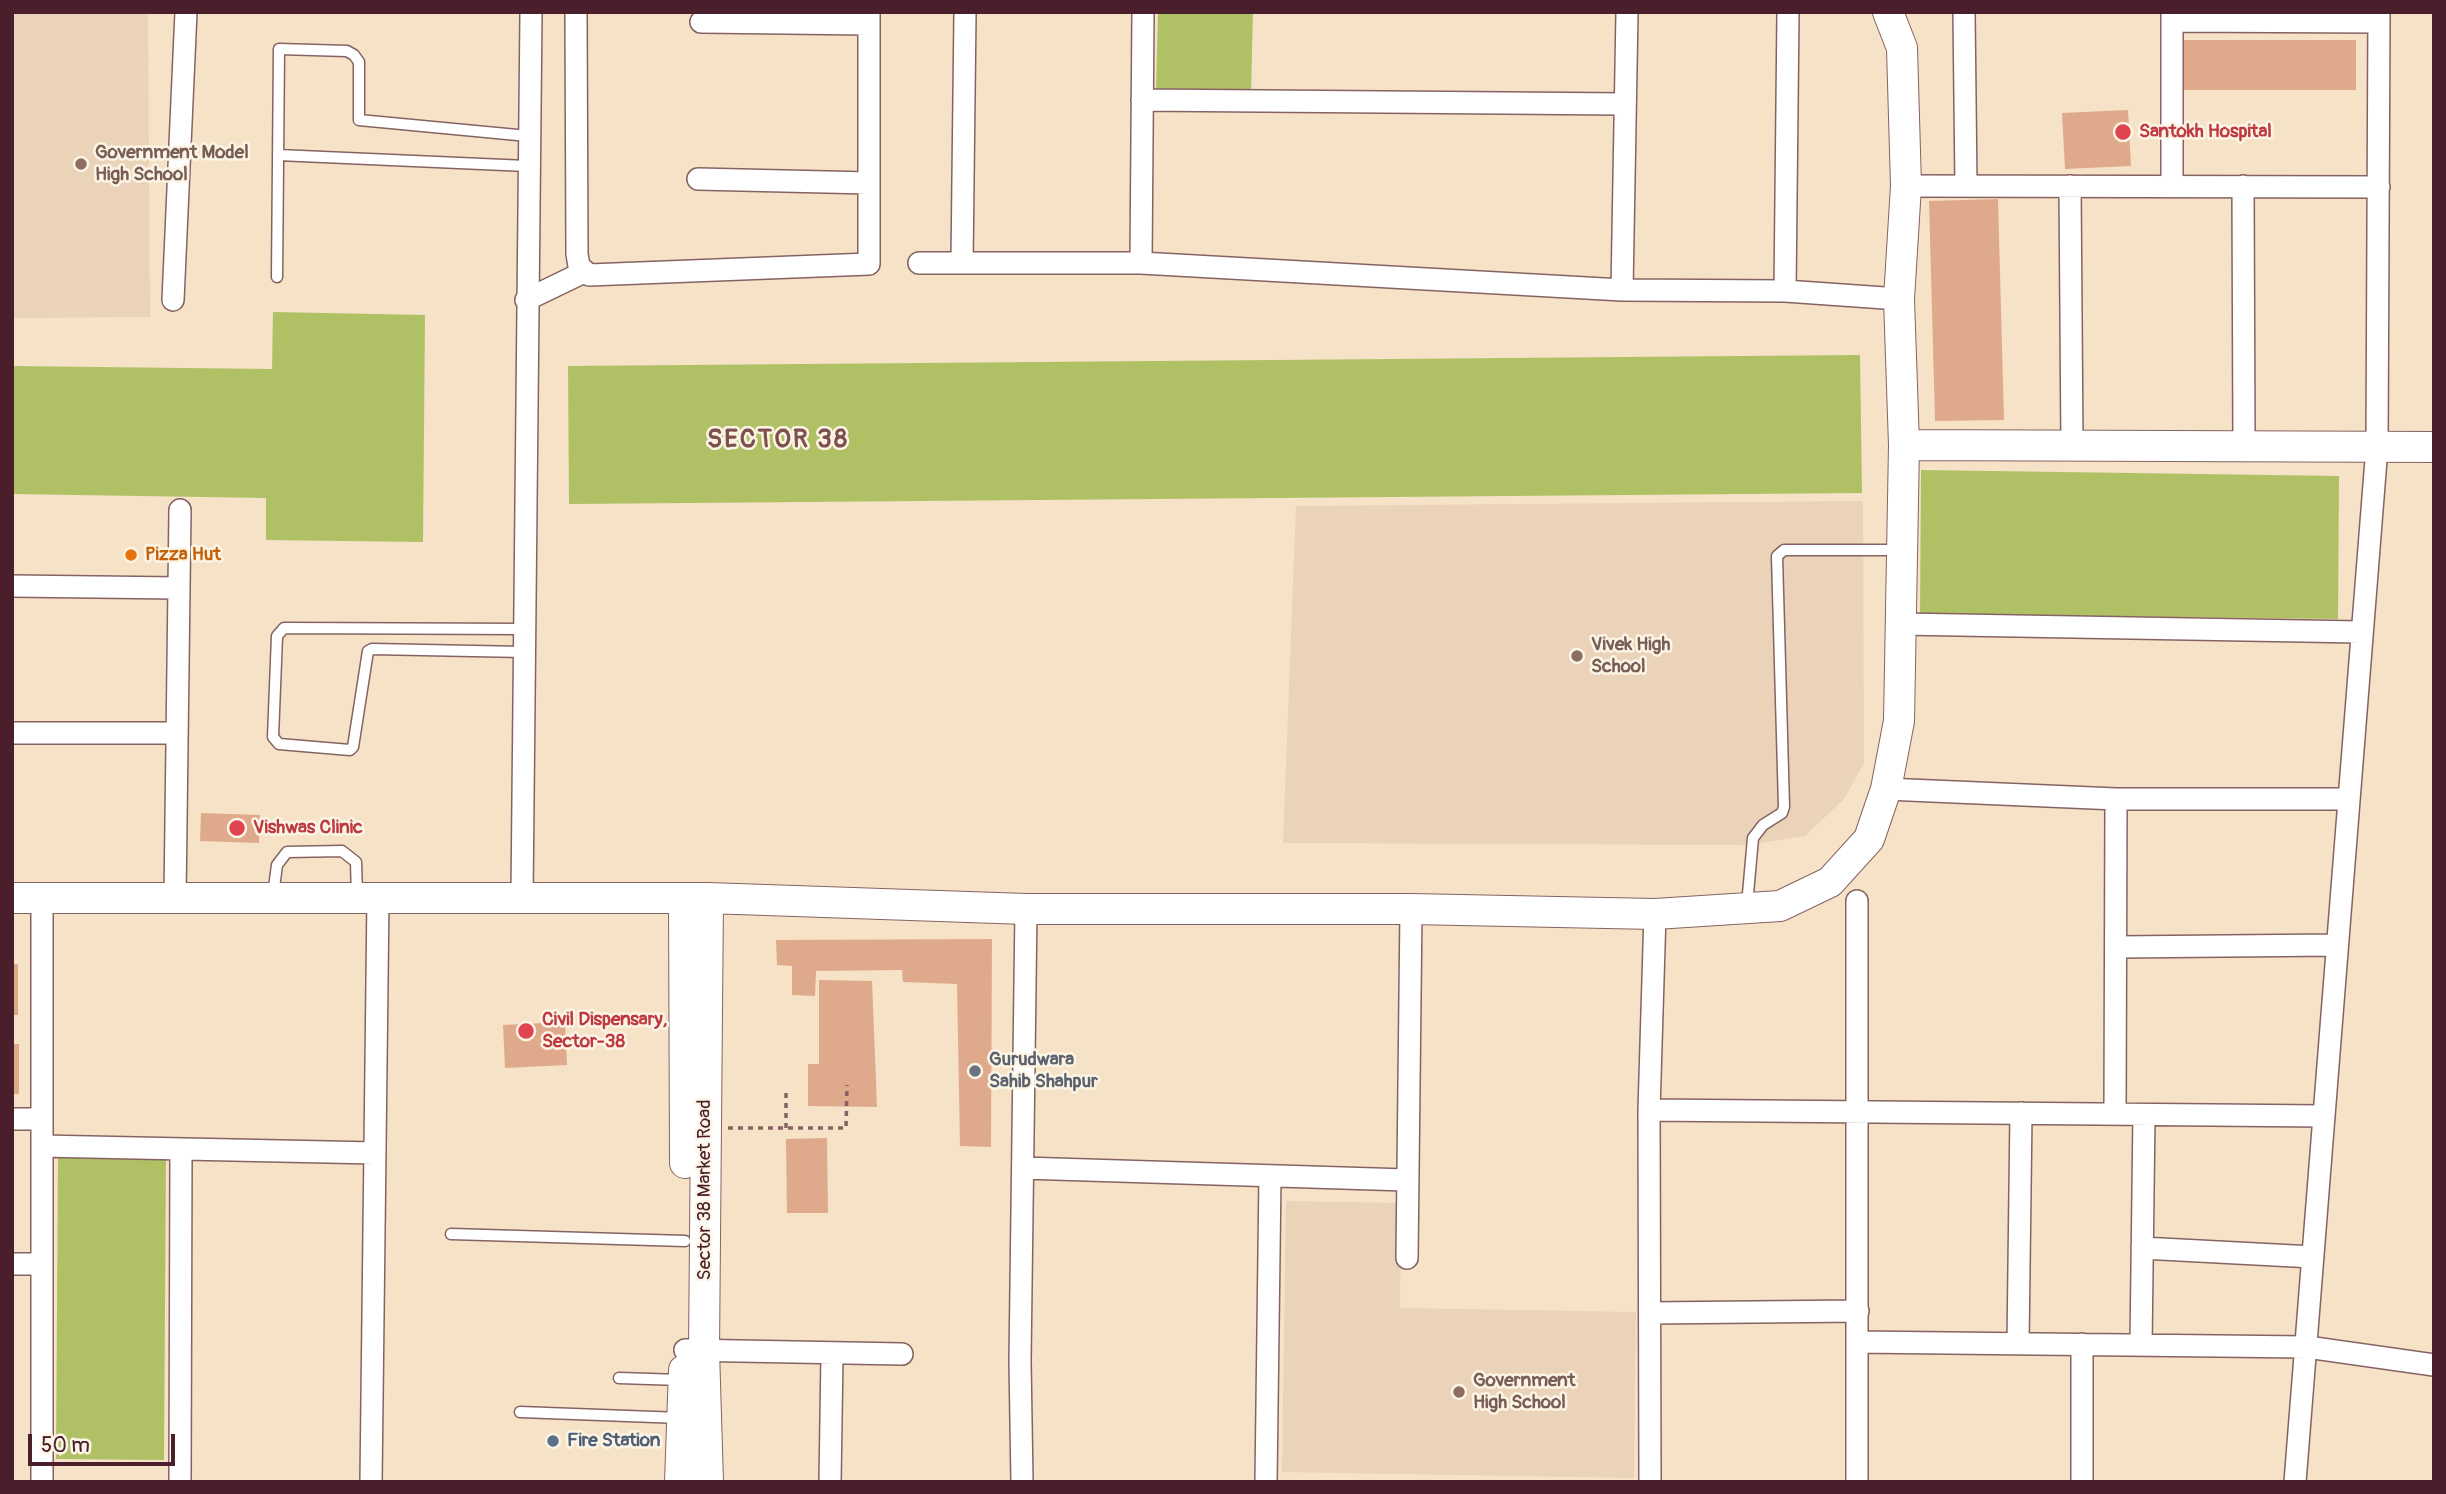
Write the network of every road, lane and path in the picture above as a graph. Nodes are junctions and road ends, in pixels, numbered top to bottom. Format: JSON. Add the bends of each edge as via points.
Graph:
{"nodes":[{"id":1,"x":186,"y":12,"type":"edge"},
{"id":2,"x":531,"y":12,"type":"edge"},
{"id":3,"x":576,"y":12,"type":"edge"},
{"id":4,"x":965,"y":12,"type":"edge"},
{"id":5,"x":1143,"y":12,"type":"edge"},
{"id":6,"x":1628,"y":12,"type":"edge"},
{"id":7,"x":1788,"y":12,"type":"edge"},
{"id":8,"x":1888,"y":12,"type":"edge"},
{"id":9,"x":1964,"y":12,"type":"edge"},
{"id":10,"x":2172,"y":16,"type":"edge"},
{"id":11,"x":2379,"y":17,"type":"edge"},
{"id":12,"x":869,"y":18,"type":"edge"},
{"id":13,"x":701,"y":22,"type":"dead end"},
{"id":14,"x":1142,"y":100,"type":"junction"},
{"id":15,"x":1624,"y":104,"type":"junction"},
{"id":16,"x":528,"y":136,"type":"junction"},
{"id":17,"x":278,"y":155,"type":"junction"},
{"id":18,"x":527,"y":166,"type":"junction"},
{"id":19,"x":698,"y":179,"type":"dead end"},
{"id":20,"x":869,"y":183,"type":"junction"},
{"id":21,"x":1906,"y":186,"type":"junction"},
{"id":22,"x":1966,"y":186,"type":"junction"},
{"id":23,"x":2070,"y":186,"type":"junction"},
{"id":24,"x":2172,"y":186,"type":"junction"},
{"id":25,"x":2243,"y":186,"type":"junction"},
{"id":26,"x":2379,"y":187,"type":"junction"},
{"id":27,"x":919,"y":263,"type":"dead end"},
{"id":28,"x":962,"y":263,"type":"junction"},
{"id":29,"x":1141,"y":263,"type":"junction"},
{"id":30,"x":584,"y":272,"type":"junction"},
{"id":31,"x":277,"y":278,"type":"dead end"},
{"id":32,"x":1622,"y":290,"type":"junction"},
{"id":33,"x":1785,"y":291,"type":"junction"},
{"id":34,"x":1899,"y":299,"type":"junction"},
{"id":35,"x":173,"y":300,"type":"dead end"},
{"id":36,"x":526,"y":300,"type":"junction"},
{"id":37,"x":1904,"y":445,"type":"junction"},
{"id":38,"x":2072,"y":446,"type":"junction"},
{"id":39,"x":2244,"y":446,"type":"junction"},
{"id":40,"x":2377,"y":447,"type":"junction"},
{"id":41,"x":2434,"y":447,"type":"edge"},
{"id":42,"x":180,"y":510,"type":"dead end"},
{"id":43,"x":1902,"y":550,"type":"junction"},
{"id":44,"x":12,"y":586,"type":"edge"},
{"id":45,"x":178,"y":588,"type":"junction"},
{"id":46,"x":1901,"y":624,"type":"junction"},
{"id":47,"x":524,"y":629,"type":"junction"},
{"id":48,"x":2360,"y":632,"type":"junction"},
{"id":49,"x":524,"y":652,"type":"junction"},
{"id":50,"x":12,"y":733,"type":"edge"},
{"id":51,"x":176,"y":733,"type":"junction"},
{"id":52,"x":1886,"y":789,"type":"junction"},
{"id":53,"x":2116,"y":799,"type":"junction"},
{"id":54,"x":2349,"y":799,"type":"junction"},
{"id":55,"x":367,"y":897,"type":"junction"},
{"id":56,"x":522,"y":897,"type":"junction"},
{"id":57,"x":27,"y":898,"type":"edge"},
{"id":58,"x":176,"y":898,"type":"junction"},
{"id":59,"x":272,"y":898,"type":"junction"},
{"id":60,"x":696,"y":899,"type":"junction"},
{"id":61,"x":1857,"y":901,"type":"dead end"},
{"id":62,"x":1747,"y":908,"type":"junction"},
{"id":63,"x":1026,"y":909,"type":"junction"},
{"id":64,"x":1411,"y":909,"type":"junction"},
{"id":65,"x":1655,"y":914,"type":"junction"},
{"id":66,"x":2336,"y":945,"type":"junction"},
{"id":67,"x":2116,"y":947,"type":"junction"},
{"id":68,"x":847,"y":1085,"type":"dead end"},
{"id":69,"x":786,"y":1092,"type":"dead end"},
{"id":70,"x":1648,"y":1110,"type":"junction"},
{"id":71,"x":1857,"y":1112,"type":"junction"},
{"id":72,"x":2021,"y":1113,"type":"junction"},
{"id":73,"x":2115,"y":1115,"type":"junction"},
{"id":74,"x":2144,"y":1115,"type":"junction"},
{"id":75,"x":2323,"y":1116,"type":"junction"},
{"id":76,"x":12,"y":1119,"type":"edge"},
{"id":77,"x":41,"y":1119,"type":"junction"},
{"id":78,"x":705,"y":1127,"type":"junction"},
{"id":79,"x":786,"y":1128,"type":"junction"},
{"id":80,"x":42,"y":1146,"type":"junction"},
{"id":81,"x":181,"y":1149,"type":"junction"},
{"id":82,"x":375,"y":1153,"type":"junction"},
{"id":83,"x":1023,"y":1168,"type":"junction"},
{"id":84,"x":1270,"y":1176,"type":"junction"},
{"id":85,"x":1406,"y":1180,"type":"junction"},
{"id":86,"x":451,"y":1234,"type":"dead end"},
{"id":87,"x":685,"y":1241,"type":"junction"},
{"id":88,"x":2142,"y":1248,"type":"junction"},
{"id":89,"x":2313,"y":1257,"type":"junction"},
{"id":90,"x":1407,"y":1258,"type":"dead end"},
{"id":91,"x":12,"y":1264,"type":"edge"},
{"id":92,"x":41,"y":1264,"type":"junction"},
{"id":93,"x":1858,"y":1311,"type":"junction"},
{"id":94,"x":1650,"y":1313,"type":"junction"},
{"id":95,"x":1857,"y":1342,"type":"junction"},
{"id":96,"x":2018,"y":1344,"type":"junction"},
{"id":97,"x":2082,"y":1344,"type":"junction"},
{"id":98,"x":2141,"y":1345,"type":"junction"},
{"id":99,"x":2307,"y":1347,"type":"junction"},
{"id":100,"x":694,"y":1350,"type":"junction"},
{"id":101,"x":902,"y":1354,"type":"dead end"},
{"id":102,"x":832,"y":1355,"type":"junction"},
{"id":103,"x":2434,"y":1364,"type":"edge"},
{"id":104,"x":619,"y":1378,"type":"dead end"},
{"id":105,"x":684,"y":1380,"type":"junction"},
{"id":106,"x":520,"y":1412,"type":"dead end"},
{"id":107,"x":684,"y":1418,"type":"junction"},
{"id":108,"x":42,"y":1482,"type":"edge"},
{"id":109,"x":180,"y":1482,"type":"edge"},
{"id":110,"x":371,"y":1482,"type":"edge"},
{"id":111,"x":681,"y":1482,"type":"edge"},
{"id":112,"x":708,"y":1482,"type":"edge"},
{"id":113,"x":830,"y":1482,"type":"edge"},
{"id":114,"x":1021,"y":1482,"type":"edge"},
{"id":115,"x":1266,"y":1482,"type":"edge"},
{"id":116,"x":1650,"y":1482,"type":"edge"},
{"id":117,"x":1857,"y":1482,"type":"edge"},
{"id":118,"x":2082,"y":1482,"type":"edge"},
{"id":119,"x":2295,"y":1482,"type":"edge"}],
"edges":[{"from":1,"to":35,"type":"street"},
{"from":2,"to":16,"type":"street"},
{"from":3,"to":30,"type":"street","via":[[577,254]]},
{"from":4,"to":28,"type":"street"},
{"from":5,"to":14,"type":"street"},
{"from":6,"to":15,"type":"street"},
{"from":7,"to":33,"type":"street"},
{"from":8,"to":21,"type":"street","via":[[1902,48]]},
{"from":9,"to":22,"type":"street"},
{"from":10,"to":11,"type":"street"},
{"from":10,"to":24,"type":"street"},
{"from":11,"to":26,"type":"street"},
{"from":12,"to":13,"type":"street"},
{"from":12,"to":20,"type":"street"},
{"from":14,"to":15,"type":"street"},
{"from":14,"to":29,"type":"street"},
{"from":15,"to":32,"type":"street"},
{"from":16,"to":17,"type":"lane","via":[[359,120],[359,62],[354,55],[283,47],[278,53]]},
{"from":16,"to":18,"type":"street"},
{"from":17,"to":18,"type":"lane"},
{"from":17,"to":31,"type":"lane"},
{"from":18,"to":36,"type":"street"},
{"from":19,"to":20,"type":"street"},
{"from":20,"to":30,"type":"street","via":[[869,264]]},
{"from":21,"to":22,"type":"street"},
{"from":21,"to":34,"type":"street"},
{"from":22,"to":23,"type":"street"},
{"from":23,"to":24,"type":"street"},
{"from":23,"to":38,"type":"street"},
{"from":24,"to":25,"type":"street"},
{"from":25,"to":26,"type":"street"},
{"from":25,"to":39,"type":"street"},
{"from":26,"to":40,"type":"street"},
{"from":27,"to":28,"type":"street"},
{"from":28,"to":29,"type":"street"},
{"from":29,"to":32,"type":"street"},
{"from":30,"to":36,"type":"street"},
{"from":32,"to":33,"type":"street"},
{"from":33,"to":34,"type":"street"},
{"from":34,"to":37,"type":"street"},
{"from":36,"to":47,"type":"street"},
{"from":37,"to":38,"type":"street"},
{"from":37,"to":43,"type":"street"},
{"from":38,"to":39,"type":"street"},
{"from":39,"to":40,"type":"street"},
{"from":40,"to":41,"type":"street"},
{"from":40,"to":48,"type":"street"},
{"from":42,"to":45,"type":"street"},
{"from":43,"to":46,"type":"street"},
{"from":43,"to":62,"type":"lane","via":[[1784,550],[1777,556],[1784,807],[1783,813],[1752,838]]},
{"from":44,"to":45,"type":"street"},
{"from":45,"to":51,"type":"street"},
{"from":46,"to":48,"type":"street"},
{"from":46,"to":52,"type":"street","via":[[1899,721]]},
{"from":47,"to":49,"type":"street"},
{"from":47,"to":49,"type":"lane","via":[[284,628],[277,636],[273,737],[279,744],[353,747],[368,651],[372,649]]},
{"from":48,"to":54,"type":"street"},
{"from":49,"to":56,"type":"street"},
{"from":50,"to":51,"type":"street"},
{"from":51,"to":58,"type":"street"},
{"from":52,"to":53,"type":"street"},
{"from":52,"to":62,"type":"street","via":[[1869,839],[1830,882],[1780,906]]},
{"from":53,"to":54,"type":"street"},
{"from":53,"to":67,"type":"street"},
{"from":54,"to":66,"type":"street"},
{"from":55,"to":56,"type":"street"},
{"from":55,"to":59,"type":"street"},
{"from":55,"to":59,"type":"lane","via":[[356,862],[342,851],[287,852],[277,865]]},
{"from":55,"to":82,"type":"street"},
{"from":56,"to":60,"type":"street"},
{"from":57,"to":58,"type":"street"},
{"from":57,"to":77,"type":"street"},
{"from":58,"to":59,"type":"street"},
{"from":60,"to":63,"type":"street"},
{"from":60,"to":78,"type":"street","name":"Sector 38 Market Road"},
{"from":60,"to":87,"type":"street","name":"Sector 38 Market Road"},
{"from":61,"to":71,"type":"street"},
{"from":62,"to":65,"type":"street"},
{"from":63,"to":64,"type":"street"},
{"from":63,"to":83,"type":"street"},
{"from":64,"to":65,"type":"street"},
{"from":64,"to":85,"type":"street"},
{"from":65,"to":70,"type":"street"},
{"from":66,"to":67,"type":"street"},
{"from":66,"to":75,"type":"street"},
{"from":67,"to":73,"type":"street"},
{"from":68,"to":79,"type":"path","via":[[846,1128]]},
{"from":69,"to":79,"type":"path"},
{"from":70,"to":71,"type":"street"},
{"from":70,"to":94,"type":"street"},
{"from":71,"to":72,"type":"street"},
{"from":71,"to":93,"type":"street"},
{"from":72,"to":73,"type":"street"},
{"from":72,"to":96,"type":"street"},
{"from":73,"to":74,"type":"street"},
{"from":74,"to":75,"type":"street"},
{"from":74,"to":88,"type":"street"},
{"from":75,"to":89,"type":"street"},
{"from":76,"to":77,"type":"street"},
{"from":77,"to":80,"type":"street"},
{"from":78,"to":79,"type":"path"},
{"from":78,"to":100,"type":"street","name":"Sector 38 Market Road"},
{"from":80,"to":81,"type":"street"},
{"from":80,"to":92,"type":"street"},
{"from":81,"to":82,"type":"street"},
{"from":81,"to":109,"type":"street"},
{"from":82,"to":110,"type":"street"},
{"from":83,"to":84,"type":"street"},
{"from":83,"to":114,"type":"street"},
{"from":84,"to":85,"type":"street"},
{"from":84,"to":115,"type":"street"},
{"from":85,"to":90,"type":"street"},
{"from":86,"to":87,"type":"lane"},
{"from":87,"to":100,"type":"street","name":"Sector 38 Market Road"},
{"from":88,"to":89,"type":"street"},
{"from":88,"to":98,"type":"street"},
{"from":89,"to":99,"type":"street"},
{"from":91,"to":92,"type":"street"},
{"from":92,"to":108,"type":"street"},
{"from":93,"to":94,"type":"street"},
{"from":93,"to":95,"type":"street"},
{"from":94,"to":116,"type":"street"},
{"from":95,"to":96,"type":"street"},
{"from":95,"to":117,"type":"street"},
{"from":96,"to":97,"type":"street"},
{"from":97,"to":98,"type":"street"},
{"from":97,"to":118,"type":"street"},
{"from":98,"to":99,"type":"street"},
{"from":99,"to":103,"type":"street"},
{"from":99,"to":119,"type":"street"},
{"from":100,"to":102,"type":"street"},
{"from":100,"to":105,"type":"street","name":"Sector 38 Market Road"},
{"from":100,"to":112,"type":"street","name":"Sector 38 Market Road"},
{"from":101,"to":102,"type":"street"},
{"from":102,"to":113,"type":"street"},
{"from":104,"to":105,"type":"lane"},
{"from":105,"to":107,"type":"street","name":"Sector 38 Market Road"},
{"from":106,"to":107,"type":"lane"},
{"from":107,"to":111,"type":"street","name":"Sector 38 Market Road"}]}
